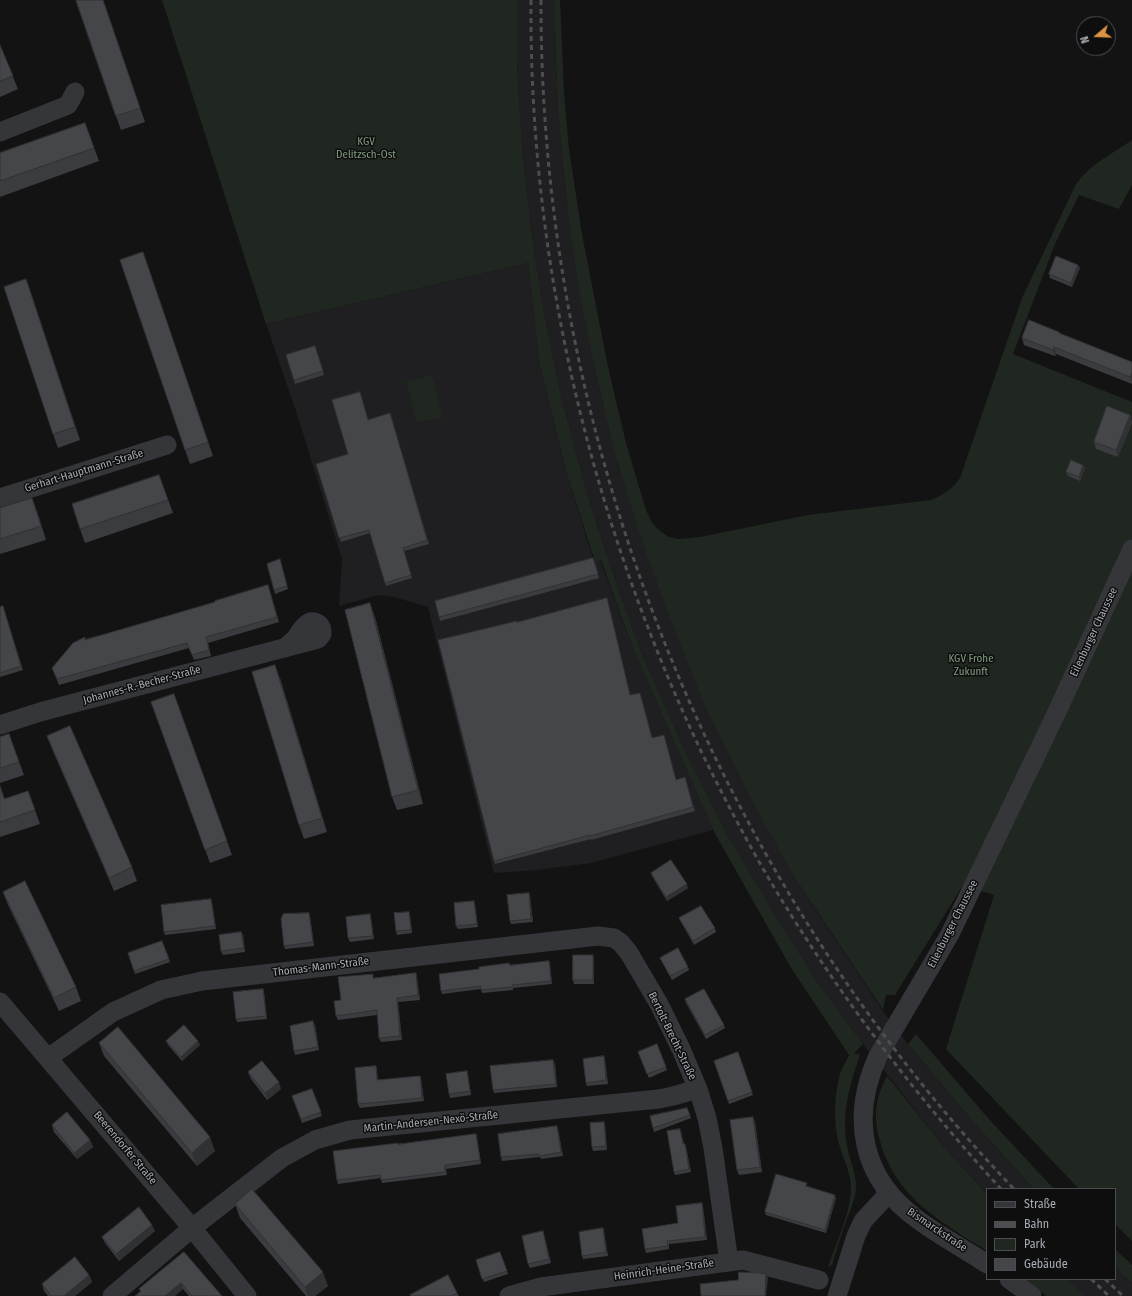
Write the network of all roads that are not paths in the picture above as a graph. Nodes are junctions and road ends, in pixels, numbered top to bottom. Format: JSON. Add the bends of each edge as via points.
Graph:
{"nodes":[{"id":1,"x":75,"y":92,"type":"dead end"},
{"id":2,"x":0,"y":132,"type":"edge"},
{"id":3,"x":167,"y":445,"type":"dead end"},
{"id":4,"x":0,"y":498,"type":"edge"},
{"id":5,"x":1132,"y":550,"type":"edge"},
{"id":6,"x":285,"y":648,"type":"dead end"},
{"id":7,"x":0,"y":725,"type":"edge"},
{"id":8,"x":614,"y":938,"type":"joint"},
{"id":9,"x":0,"y":1002,"type":"edge"},
{"id":10,"x":48,"y":1058,"type":"junction"},
{"id":11,"x":698,"y":1089,"type":"junction"},
{"id":12,"x":889,"y":1193,"type":"junction"},
{"id":13,"x":192,"y":1228,"type":"junction"},
{"id":14,"x":729,"y":1262,"type":"junction"},
{"id":15,"x":986,"y":1263,"type":"edge"},
{"id":16,"x":819,"y":1280,"type":"dead end"},
{"id":17,"x":1010,"y":1280,"type":"edge"},
{"id":18,"x":112,"y":1296,"type":"edge"},
{"id":19,"x":247,"y":1296,"type":"edge"},
{"id":20,"x":509,"y":1296,"type":"edge"},
{"id":21,"x":837,"y":1296,"type":"edge"},
{"id":22,"x":1032,"y":1296,"type":"edge"}],
"edges":[{"from":1,"to":2,"type":"street","via":[[68,105]]},
{"from":3,"to":4,"type":"street","name":"Gerhart-Hauptmann-Straße"},
{"from":5,"to":12,"type":"street","name":"Eilenburger Chaussee","via":[[950,934],[871,1071],[863,1110],[865,1143],[878,1176]]},
{"from":6,"to":7,"type":"street","name":"Johannes-R.-Becher-Straße","via":[[40,712]]},
{"from":8,"to":10,"type":"street","name":"Thomas-Mann-Straße","via":[[598,936],[202,981],[161,990],[113,1012]]},
{"from":8,"to":11,"type":"street","name":"Bertolt-Brecht-Straße","via":[[629,953],[659,1004]]},
{"from":9,"to":10,"type":"street","name":"Beerendorfer Straße"},
{"from":10,"to":13,"type":"street","name":"Beerendorfer Straße"},
{"from":11,"to":13,"type":"street","name":"Martin-Andersen-Nexö-Straße","via":[[659,1099],[350,1130],[315,1140],[282,1158]]},
{"from":11,"to":14,"type":"street","name":"Bertolt-Brecht-Straße","via":[[713,1148]]},
{"from":12,"to":15,"type":"street","name":"Bismarckstraße","via":[[917,1219]]},
{"from":12,"to":21,"type":"street","via":[[863,1221]]},
{"from":13,"to":18,"type":"street","name":"Martin-Andersen-Nexö-Straße"},
{"from":13,"to":19,"type":"street","name":"Beerendorfer Straße"},
{"from":14,"to":16,"type":"street","name":"Heinrich-Heine-Straße","via":[[743,1260]]},
{"from":14,"to":20,"type":"street","name":"Heinrich-Heine-Straße","via":[[541,1287]]},
{"from":17,"to":22,"type":"street"}]}
